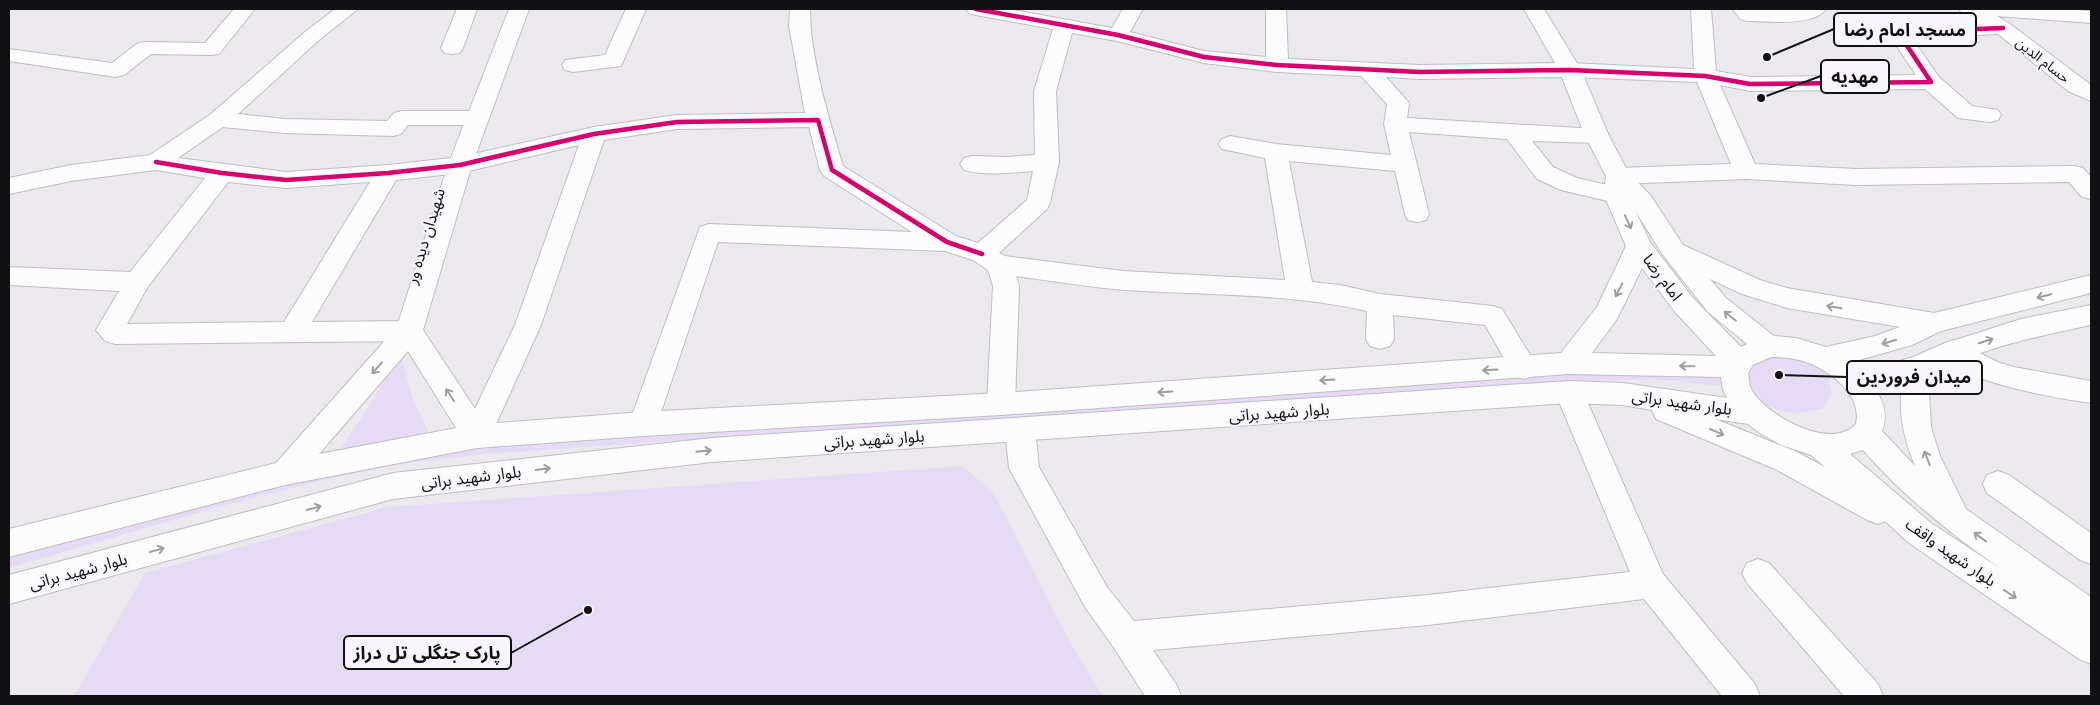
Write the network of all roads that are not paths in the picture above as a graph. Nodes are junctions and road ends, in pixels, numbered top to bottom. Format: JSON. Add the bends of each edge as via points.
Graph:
{"nodes":[{"id":1,"x":245,"y":9,"type":"edge"},
{"id":2,"x":348,"y":9,"type":"edge"},
{"id":3,"x":467,"y":9,"type":"edge"},
{"id":4,"x":519,"y":9,"type":"edge"},
{"id":5,"x":636,"y":9,"type":"edge"},
{"id":6,"x":800,"y":9,"type":"edge"},
{"id":7,"x":976,"y":9,"type":"edge"},
{"id":8,"x":1133,"y":9,"type":"edge"},
{"id":9,"x":1276,"y":9,"type":"edge"},
{"id":10,"x":1534,"y":9,"type":"edge"},
{"id":11,"x":1702,"y":9,"type":"edge"},
{"id":12,"x":1743,"y":9,"type":"edge"},
{"id":13,"x":1816,"y":9,"type":"edge"},
{"id":14,"x":1969,"y":9,"type":"edge"},
{"id":15,"x":1987,"y":9,"type":"edge"},
{"id":16,"x":2091,"y":17,"type":"edge"},
{"id":17,"x":1064,"y":26,"type":"junction"},
{"id":18,"x":2003,"y":28,"type":"junction"},
{"id":19,"x":1118,"y":35,"type":"junction"},
{"id":20,"x":452,"y":48,"type":"dead end"},
{"id":21,"x":9,"y":56,"type":"edge"},
{"id":22,"x":573,"y":65,"type":"dead end"},
{"id":23,"x":1277,"y":65,"type":"junction"},
{"id":24,"x":1368,"y":70,"type":"junction"},
{"id":25,"x":1570,"y":70,"type":"junction"},
{"id":26,"x":1705,"y":76,"type":"junction"},
{"id":27,"x":1931,"y":82,"type":"junction"},
{"id":28,"x":2086,"y":89,"type":"edge"},
{"id":29,"x":1990,"y":115,"type":"dead end"},
{"id":30,"x":477,"y":118,"type":"junction"},
{"id":31,"x":219,"y":119,"type":"junction"},
{"id":32,"x":818,"y":120,"type":"junction"},
{"id":33,"x":1395,"y":124,"type":"junction"},
{"id":34,"x":1514,"y":133,"type":"junction"},
{"id":35,"x":594,"y":134,"type":"junction"},
{"id":36,"x":1597,"y":136,"type":"junction"},
{"id":37,"x":1230,"y":144,"type":"dead end"},
{"id":38,"x":1276,"y":152,"type":"junction"},
{"id":39,"x":156,"y":162,"type":"junction"},
{"id":40,"x":1047,"y":162,"type":"junction"},
{"id":41,"x":972,"y":164,"type":"dead end"},
{"id":42,"x":1405,"y":164,"type":"junction"},
{"id":43,"x":460,"y":165,"type":"junction"},
{"id":44,"x":1746,"y":171,"type":"junction"},
{"id":45,"x":222,"y":173,"type":"junction"},
{"id":46,"x":388,"y":173,"type":"junction"},
{"id":47,"x":1617,"y":185,"type":"junction"},
{"id":48,"x":9,"y":186,"type":"edge"},
{"id":49,"x":2091,"y":191,"type":"edge"},
{"id":50,"x":1417,"y":214,"type":"dead end"},
{"id":51,"x":947,"y":242,"type":"junction"},
{"id":52,"x":1639,"y":246,"type":"junction"},
{"id":53,"x":1672,"y":249,"type":"junction"},
{"id":54,"x":990,"y":260,"type":"junction"},
{"id":55,"x":9,"y":276,"type":"edge"},
{"id":56,"x":137,"y":282,"type":"junction"},
{"id":57,"x":2091,"y":284,"type":"edge"},
{"id":58,"x":1300,"y":290,"type":"junction"},
{"id":59,"x":1380,"y":304,"type":"junction"},
{"id":60,"x":2091,"y":315,"type":"edge"},
{"id":61,"x":1934,"y":323,"type":"junction"},
{"id":62,"x":409,"y":331,"type":"junction"},
{"id":63,"x":292,"y":332,"type":"junction"},
{"id":64,"x":1380,"y":340,"type":"dead end"},
{"id":65,"x":1768,"y":346,"type":"junction"},
{"id":66,"x":1953,"y":352,"type":"junction"},
{"id":67,"x":1823,"y":358,"type":"junction"},
{"id":68,"x":1737,"y":365,"type":"junction"},
{"id":69,"x":1921,"y":366,"type":"junction"},
{"id":70,"x":1524,"y":368,"type":"junction"},
{"id":71,"x":1569,"y":378,"type":"junction"},
{"id":72,"x":1858,"y":384,"type":"junction"},
{"id":73,"x":2091,"y":392,"type":"edge"},
{"id":74,"x":1623,"y":394,"type":"junction"},
{"id":75,"x":1001,"y":404,"type":"junction"},
{"id":76,"x":1753,"y":413,"type":"junction"},
{"id":77,"x":643,"y":424,"type":"junction"},
{"id":78,"x":1020,"y":430,"type":"junction"},
{"id":79,"x":1866,"y":433,"type":"junction"},
{"id":80,"x":477,"y":436,"type":"junction"},
{"id":81,"x":1820,"y":445,"type":"junction"},
{"id":82,"x":286,"y":473,"type":"junction"},
{"id":83,"x":1998,"y":484,"type":"dead end"},
{"id":84,"x":1955,"y":519,"type":"junction"},
{"id":85,"x":1920,"y":533,"type":"junction"},
{"id":86,"x":9,"y":543,"type":"edge"},
{"id":87,"x":2091,"y":550,"type":"edge"},
{"id":88,"x":1758,"y":573,"type":"dead end"},
{"id":89,"x":1652,"y":584,"type":"junction"},
{"id":90,"x":9,"y":590,"type":"edge"},
{"id":91,"x":2090,"y":614,"type":"edge"},
{"id":92,"x":1126,"y":637,"type":"junction"},
{"id":93,"x":2091,"y":648,"type":"edge"},
{"id":94,"x":1164,"y":696,"type":"edge"},
{"id":95,"x":1744,"y":696,"type":"edge"},
{"id":96,"x":1866,"y":696,"type":"edge"}],
"edges":[{"from":1,"to":21,"type":"street","via":[[211,49],[146,48],[116,70]]},
{"from":2,"to":31,"type":"street","via":[[312,36]]},
{"from":3,"to":20,"type":"street"},
{"from":4,"to":30,"type":"street","name":"شهیدان دیده ور"},
{"from":5,"to":22,"type":"street","via":[[613,61]]},
{"from":6,"to":32,"type":"street","via":[[799,26]]},
{"from":7,"to":17,"type":"street"},
{"from":8,"to":19,"type":"street"},
{"from":9,"to":23,"type":"street"},
{"from":10,"to":25,"type":"street","name":"امام رضا"},
{"from":11,"to":26,"type":"street"},
{"from":12,"to":13,"type":"street","via":[[1747,15],[1801,15]]},
{"from":14,"to":18,"type":"street","name":"حسام الدین"},
{"from":15,"to":16,"type":"street"},
{"from":17,"to":19,"type":"street"},
{"from":17,"to":40,"type":"street","via":[[1045,91]]},
{"from":18,"to":27,"type":"street","via":[[1898,32]]},
{"from":18,"to":28,"type":"street","name":"حسام الدین"},
{"from":19,"to":23,"type":"street","via":[[1204,56]]},
{"from":23,"to":24,"type":"street"},
{"from":24,"to":25,"type":"street"},
{"from":24,"to":33,"type":"street","via":[[1398,103]]},
{"from":25,"to":26,"type":"street"},
{"from":25,"to":36,"type":"street","name":"امام رضا"},
{"from":26,"to":27,"type":"street","via":[[1750,84]]},
{"from":26,"to":44,"type":"street"},
{"from":27,"to":29,"type":"street","via":[[1966,113]]},
{"from":30,"to":31,"type":"street","via":[[402,118],[393,129],[284,126]]},
{"from":30,"to":43,"type":"street","name":"شهیدان دیده ور"},
{"from":31,"to":39,"type":"street"},
{"from":32,"to":35,"type":"street","via":[[677,122]]},
{"from":32,"to":51,"type":"street","via":[[832,170]]},
{"from":33,"to":34,"type":"street"},
{"from":33,"to":42,"type":"street"},
{"from":34,"to":36,"type":"street"},
{"from":34,"to":47,"type":"street","via":[[1545,173],[1570,184]]},
{"from":35,"to":43,"type":"street"},
{"from":35,"to":80,"type":"street","via":[[528,325]]},
{"from":36,"to":47,"type":"street","name":"امام رضا"},
{"from":37,"to":38,"type":"street"},
{"from":38,"to":42,"type":"street"},
{"from":38,"to":58,"type":"street"},
{"from":39,"to":45,"type":"street"},
{"from":39,"to":48,"type":"street","via":[[71,173]]},
{"from":40,"to":41,"type":"street"},
{"from":40,"to":54,"type":"street","via":[[1038,203]]},
{"from":42,"to":50,"type":"street"},
{"from":43,"to":46,"type":"street"},
{"from":43,"to":62,"type":"street","name":"شهیدان دیده ور"},
{"from":44,"to":47,"type":"street"},
{"from":44,"to":49,"type":"street","via":[[1856,177],[2074,174]]},
{"from":45,"to":46,"type":"street","via":[[286,180]]},
{"from":45,"to":56,"type":"street"},
{"from":46,"to":63,"type":"street"},
{"from":47,"to":52,"type":"street","name":"امام رضا","one_way":true},
{"from":47,"to":53,"type":"street","name":"امام رضا","via":[[1642,202]]},
{"from":51,"to":54,"type":"street"},
{"from":51,"to":77,"type":"street","via":[[709,233]]},
{"from":52,"to":68,"type":"street","name":"امام رضا","via":[[1684,305]]},
{"from":52,"to":71,"type":"street","one_way":true,"via":[[1608,312]]},
{"from":61,"to":53,"type":"street","one_way":true,"via":[[1786,298],[1751,287]]},
{"from":65,"to":53,"type":"street","name":"امام رضا","one_way":true,"via":[[1717,305]]},
{"from":54,"to":58,"type":"street","via":[[1123,280]]},
{"from":54,"to":75,"type":"street","via":[[1006,286]]},
{"from":55,"to":56,"type":"street"},
{"from":56,"to":63,"type":"street","via":[[112,322],[110,330],[115,334]]},
{"from":57,"to":61,"type":"street","one_way":true},
{"from":58,"to":59,"type":"street","via":[[1340,294]]},
{"from":59,"to":64,"type":"street"},
{"from":59,"to":70,"type":"street","via":[[1493,316]]},
{"from":66,"to":60,"type":"street","one_way":true,"via":[[2021,330]]},
{"from":61,"to":67,"type":"street","one_way":true,"via":[[1902,338]]},
{"from":62,"to":63,"type":"street"},
{"from":80,"to":62,"type":"street","one_way":true},
{"from":62,"to":82,"type":"street","name":"شهیدان دیده ور","one_way":true},
{"from":65,"to":67,"type":"street","via":[[1804,350]]},
{"from":65,"to":68,"type":"street","via":[[1753,350]]},
{"from":66,"to":69,"type":"street"},
{"from":66,"to":73,"type":"street","via":[[1991,371],[2014,378]]},
{"from":67,"to":72,"type":"street"},
{"from":68,"to":71,"type":"street","name":"بلوار شهید براتی","one_way":true},
{"from":68,"to":76,"type":"street","via":[[1734,380],[1738,394]]},
{"from":69,"to":72,"type":"street"},
{"from":84,"to":69,"type":"street","one_way":true,"via":[[1916,430],[1915,396]]},
{"from":70,"to":71,"type":"street","name":"بلوار شهید براتی"},
{"from":70,"to":75,"type":"street","name":"بلوار شهید براتی","one_way":true},
{"from":71,"to":74,"type":"street","name":"بلوار شهید براتی"},
{"from":71,"to":78,"type":"street","name":"بلوار شهید براتی"},
{"from":71,"to":89,"type":"street"},
{"from":72,"to":79,"type":"street","via":[[1871,408],[1871,422]]},
{"from":74,"to":76,"type":"street","name":"بلوار شهید براتی"},
{"from":74,"to":85,"type":"street","one_way":true,"via":[[1786,461]]},
{"from":75,"to":77,"type":"street","name":"بلوار شهید براتی"},
{"from":76,"to":81,"type":"street","via":[[1780,432]]},
{"from":77,"to":80,"type":"street","name":"بلوار شهید براتی"},
{"from":90,"to":78,"type":"street","name":"بلوار شهید براتی","one_way":true,"via":[[393,486],[712,450]]},
{"from":78,"to":92,"type":"street","via":[[1024,468],[1096,597]]},
{"from":79,"to":81,"type":"street","via":[[1847,443]]},
{"from":79,"to":84,"type":"street","name":"بلوار شهید واقف","via":[[1900,471]]},
{"from":80,"to":82,"type":"street","name":"بلوار شهید براتی"},
{"from":81,"to":85,"type":"street","name":"بلوار شهید واقف"},
{"from":82,"to":86,"type":"street","name":"بلوار شهید براتی"},
{"from":83,"to":87,"type":"street"},
{"from":91,"to":84,"type":"street","name":"بلوار شهید واقف","one_way":true},
{"from":85,"to":93,"type":"street","name":"بلوار شهید واقف","one_way":true},
{"from":88,"to":96,"type":"street"},
{"from":89,"to":92,"type":"street","via":[[1428,610]]},
{"from":89,"to":95,"type":"street"},
{"from":92,"to":94,"type":"street"}]}
